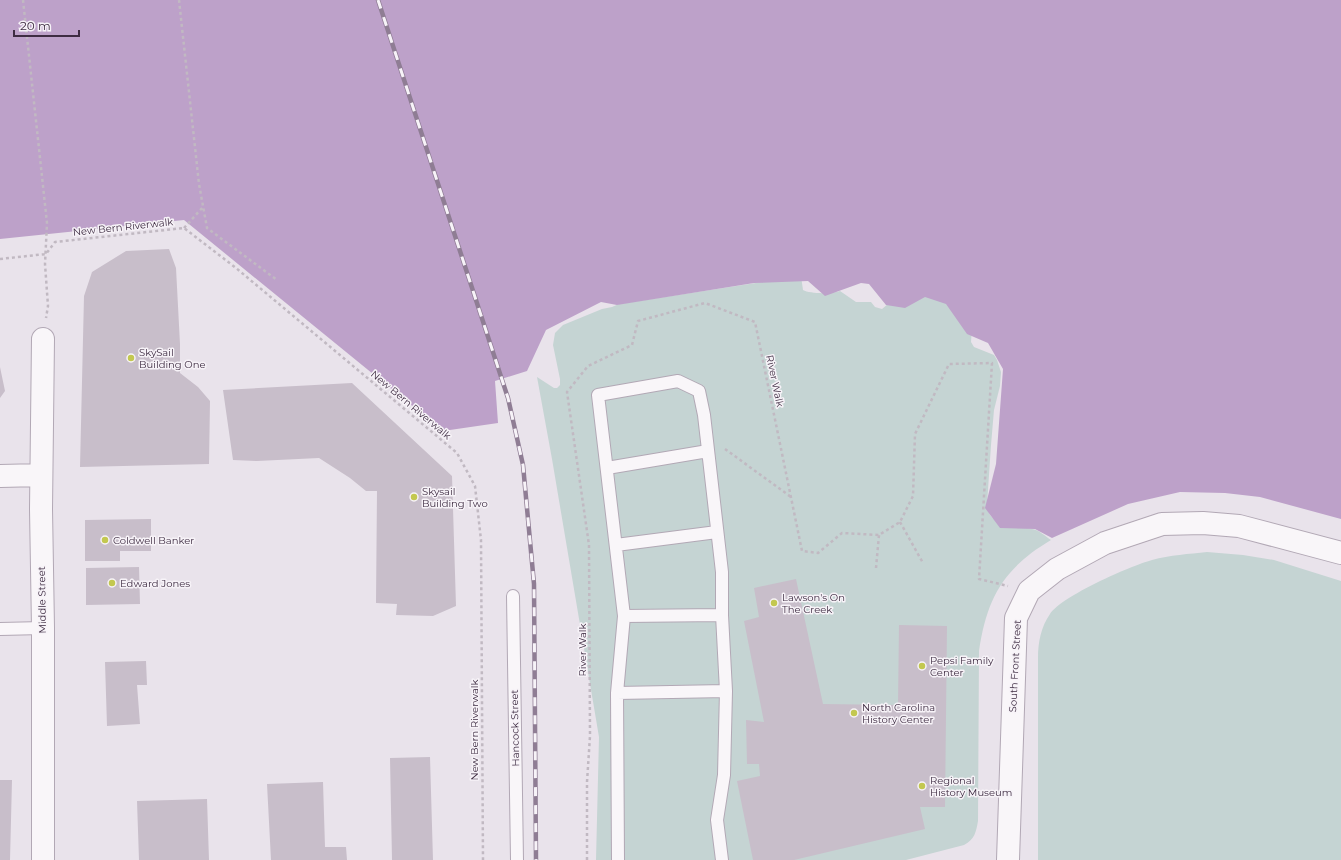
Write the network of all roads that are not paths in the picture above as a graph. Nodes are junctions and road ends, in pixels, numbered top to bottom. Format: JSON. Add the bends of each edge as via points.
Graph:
{"nodes":[{"id":1,"x":43,"y":339,"type":"road end"},
{"id":2,"x":708,"y":451,"type":"junction"},
{"id":3,"x":606,"y":468,"type":"junction"},
{"id":4,"x":41,"y":475,"type":"junction"},
{"id":5,"x":0,"y":476,"type":"edge"},
{"id":6,"x":717,"y":532,"type":"junction"},
{"id":7,"x":616,"y":545,"type":"junction"},
{"id":8,"x":1341,"y":553,"type":"edge"},
{"id":9,"x":513,"y":596,"type":"dead end"},
{"id":10,"x":722,"y":615,"type":"junction"},
{"id":11,"x":624,"y":616,"type":"junction"},
{"id":12,"x":43,"y":628,"type":"junction"},
{"id":13,"x":0,"y":629,"type":"edge"},
{"id":14,"x":726,"y":691,"type":"junction"},
{"id":15,"x":617,"y":693,"type":"junction"},
{"id":16,"x":43,"y":860,"type":"edge"},
{"id":17,"x":517,"y":860,"type":"edge"},
{"id":18,"x":618,"y":860,"type":"edge"},
{"id":19,"x":722,"y":860,"type":"edge"},
{"id":20,"x":1008,"y":860,"type":"edge"}],
"edges":[{"from":1,"to":4,"type":"street","name":"Middle Street"},
{"from":2,"to":3,"type":"lane"},
{"from":2,"to":3,"type":"lane","via":[[699,391],[678,381],[598,395]]},
{"from":2,"to":6,"type":"lane"},
{"from":3,"to":7,"type":"lane"},
{"from":4,"to":5,"type":"street"},
{"from":4,"to":12,"type":"street","name":"Middle Street"},
{"from":6,"to":7,"type":"lane"},
{"from":6,"to":10,"type":"lane","via":[[722,572]]},
{"from":7,"to":11,"type":"lane"},
{"from":8,"to":20,"type":"street","name":"South Front Street","via":[[1239,526],[1204,523],[1162,524],[1105,543],[1057,569],[1030,591],[1016,618]]},
{"from":9,"to":17,"type":"lane","name":"Hancock Street"},
{"from":10,"to":11,"type":"lane"},
{"from":10,"to":14,"type":"lane"},
{"from":11,"to":15,"type":"lane"},
{"from":12,"to":13,"type":"lane"},
{"from":12,"to":16,"type":"street","name":"Middle Street"},
{"from":14,"to":15,"type":"lane"},
{"from":14,"to":19,"type":"lane","via":[[724,775],[717,820]]},
{"from":15,"to":18,"type":"lane"}]}
